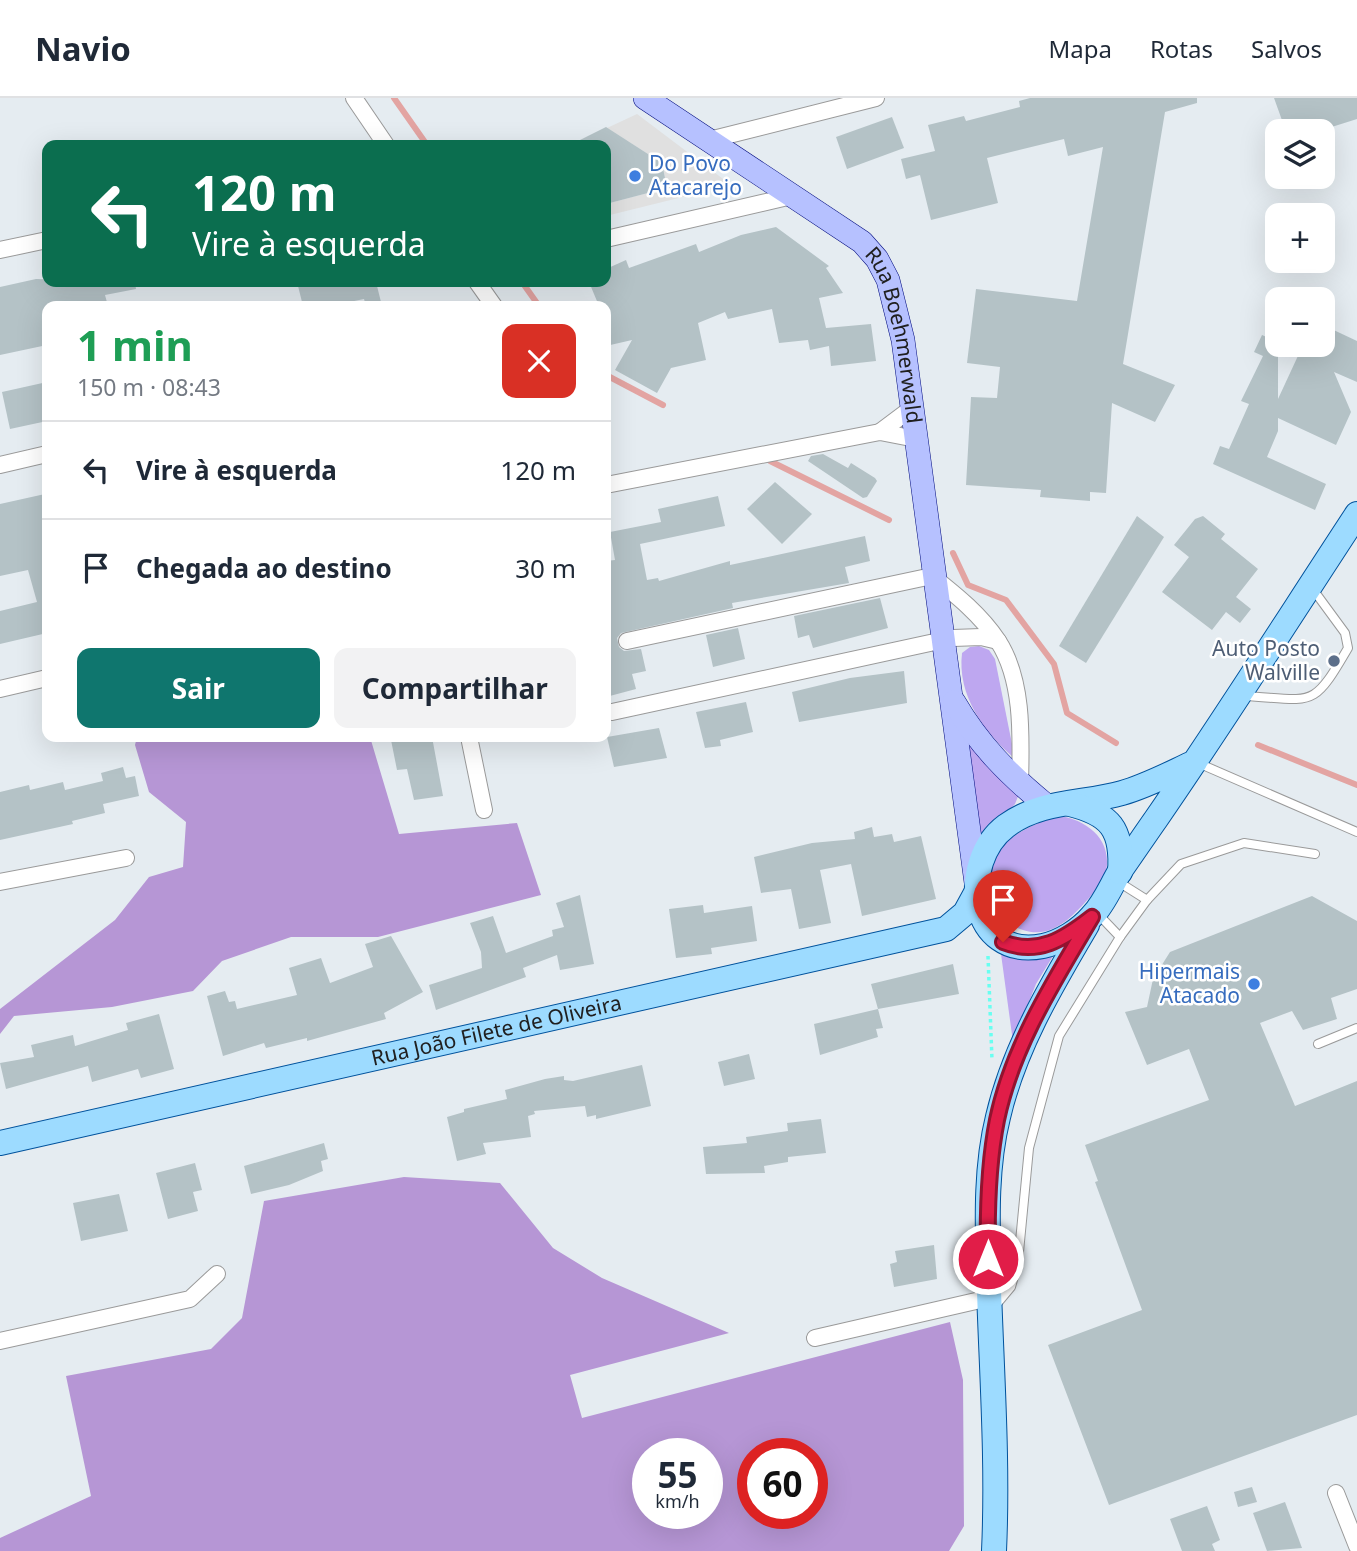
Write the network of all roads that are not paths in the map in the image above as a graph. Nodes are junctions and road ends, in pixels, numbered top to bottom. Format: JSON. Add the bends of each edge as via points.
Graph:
{"nodes":[{"id":1,"x":354,"y":98,"type":"edge"},
{"id":2,"x":645,"y":98,"type":"edge"},
{"id":3,"x":876,"y":98,"type":"edge"},
{"id":4,"x":383,"y":140,"type":"edge"},
{"id":5,"x":705,"y":141,"type":"junction"},
{"id":6,"x":792,"y":196,"type":"junction"},
{"id":7,"x":611,"y":238,"type":"edge"},
{"id":8,"x":42,"y":241,"type":"edge"},
{"id":9,"x":0,"y":250,"type":"edge"},
{"id":10,"x":912,"y":408,"type":"junction"},
{"id":11,"x":880,"y":432,"type":"junction"},
{"id":12,"x":916,"y":439,"type":"junction"},
{"id":13,"x":42,"y":455,"type":"edge"},
{"id":14,"x":0,"y":465,"type":"edge"},
{"id":15,"x":611,"y":484,"type":"edge"},
{"id":16,"x":1357,"y":514,"type":"edge"},
{"id":17,"x":932,"y":576,"type":"junction"},
{"id":18,"x":1310,"y":586,"type":"junction"},
{"id":19,"x":626,"y":641,"type":"dead end"},
{"id":20,"x":942,"y":641,"type":"junction"},
{"id":21,"x":998,"y":641,"type":"junction"},
{"id":22,"x":42,"y":679,"type":"edge"},
{"id":23,"x":0,"y":689,"type":"edge"},
{"id":24,"x":949,"y":693,"type":"junction"},
{"id":25,"x":1238,"y":696,"type":"junction"},
{"id":26,"x":612,"y":712,"type":"dead end"},
{"id":27,"x":470,"y":742,"type":"edge"},
{"id":28,"x":1195,"y":762,"type":"junction"},
{"id":29,"x":1020,"y":784,"type":"junction"},
{"id":30,"x":1056,"y":804,"type":"junction"},
{"id":31,"x":484,"y":810,"type":"dead end"},
{"id":32,"x":1357,"y":832,"type":"edge"},
{"id":33,"x":1315,"y":854,"type":"dead end"},
{"id":34,"x":126,"y":858,"type":"dead end"},
{"id":35,"x":1118,"y":876,"type":"junction"},
{"id":36,"x":0,"y":882,"type":"edge"},
{"id":37,"x":977,"y":891,"type":"junction"},
{"id":38,"x":1147,"y":900,"type":"junction"},
{"id":39,"x":1094,"y":914,"type":"junction"},
{"id":40,"x":1120,"y":937,"type":"junction"},
{"id":41,"x":1357,"y":1028,"type":"edge"},
{"id":42,"x":1318,"y":1044,"type":"dead end"},
{"id":43,"x":0,"y":1143,"type":"edge"},
{"id":44,"x":217,"y":1274,"type":"dead end"},
{"id":45,"x":989,"y":1305,"type":"junction"},
{"id":46,"x":815,"y":1338,"type":"dead end"},
{"id":47,"x":0,"y":1341,"type":"edge"},
{"id":48,"x":1336,"y":1493,"type":"dead end"},
{"id":49,"x":1357,"y":1546,"type":"edge"},
{"id":50,"x":994,"y":1551,"type":"edge"}],
"edges":[{"from":1,"to":4,"type":"street"},
{"from":2,"to":5,"type":"main road","name":"Rua Boehmerwald"},
{"from":3,"to":5,"type":"street"},
{"from":5,"to":6,"type":"main road","name":"Rua Boehmerwald"},
{"from":6,"to":7,"type":"street"},
{"from":6,"to":10,"type":"main road","name":"Rua Boehmerwald","via":[[846,229],[877,259],[897,307]]},
{"from":8,"to":9,"type":"street"},
{"from":10,"to":11,"type":"street"},
{"from":10,"to":12,"type":"main road","name":"Rua Boehmerwald"},
{"from":11,"to":12,"type":"street"},
{"from":11,"to":15,"type":"street"},
{"from":12,"to":17,"type":"main road","name":"Rua Boehmerwald"},
{"from":13,"to":14,"type":"street"},
{"from":16,"to":18,"type":"main road"},
{"from":17,"to":19,"type":"street"},
{"from":17,"to":20,"type":"main road","name":"Rua Boehmerwald"},
{"from":17,"to":21,"type":"street","via":[[964,602]]},
{"from":18,"to":25,"type":"main road"},
{"from":18,"to":25,"type":"lane","via":[[1345,634],[1348,648],[1324,690],[1305,699]]},
{"from":20,"to":21,"type":"street","via":[[967,637]]},
{"from":20,"to":24,"type":"main road","name":"Rua Boehmerwald"},
{"from":20,"to":26,"type":"street"},
{"from":21,"to":29,"type":"street","via":[[1012,676],[1019,714]]},
{"from":22,"to":23,"type":"street"},
{"from":24,"to":29,"type":"main road","name":"Rua Boehmerwald","via":[[984,748]]},
{"from":24,"to":37,"type":"main road","name":"Rua Boehmerwald"},
{"from":25,"to":28,"type":"main road"},
{"from":27,"to":31,"type":"street"},
{"from":28,"to":30,"type":"main road","via":[[1123,793]]},
{"from":28,"to":32,"type":"lane"},
{"from":28,"to":35,"type":"main road"},
{"from":29,"to":30,"type":"main road","name":"Rua Boehmerwald"},
{"from":30,"to":35,"type":"main road","via":[[1091,809],[1109,821],[1122,852]]},
{"from":30,"to":37,"type":"main road","via":[[1004,828],[982,860]]},
{"from":33,"to":38,"type":"lane","via":[[1244,843],[1181,864]]},
{"from":34,"to":36,"type":"street"},
{"from":35,"to":38,"type":"lane"},
{"from":35,"to":39,"type":"main road"},
{"from":37,"to":39,"type":"main road","via":[[988,929],[1017,948],[1054,944]]},
{"from":37,"to":43,"type":"main road","name":"Rua João Filete de Oliveira","via":[[965,913],[946,929]]},
{"from":38,"to":40,"type":"lane"},
{"from":39,"to":40,"type":"lane"},
{"from":39,"to":45,"type":"main road","via":[[1039,1009],[1005,1090],[989,1187]]},
{"from":40,"to":45,"type":"lane","via":[[1059,1037],[1029,1148],[1018,1262],[1011,1287]]},
{"from":41,"to":42,"type":"lane"},
{"from":44,"to":47,"type":"street","via":[[190,1299]]},
{"from":45,"to":46,"type":"street"},
{"from":45,"to":50,"type":"main road"},
{"from":48,"to":49,"type":"street"}]}
